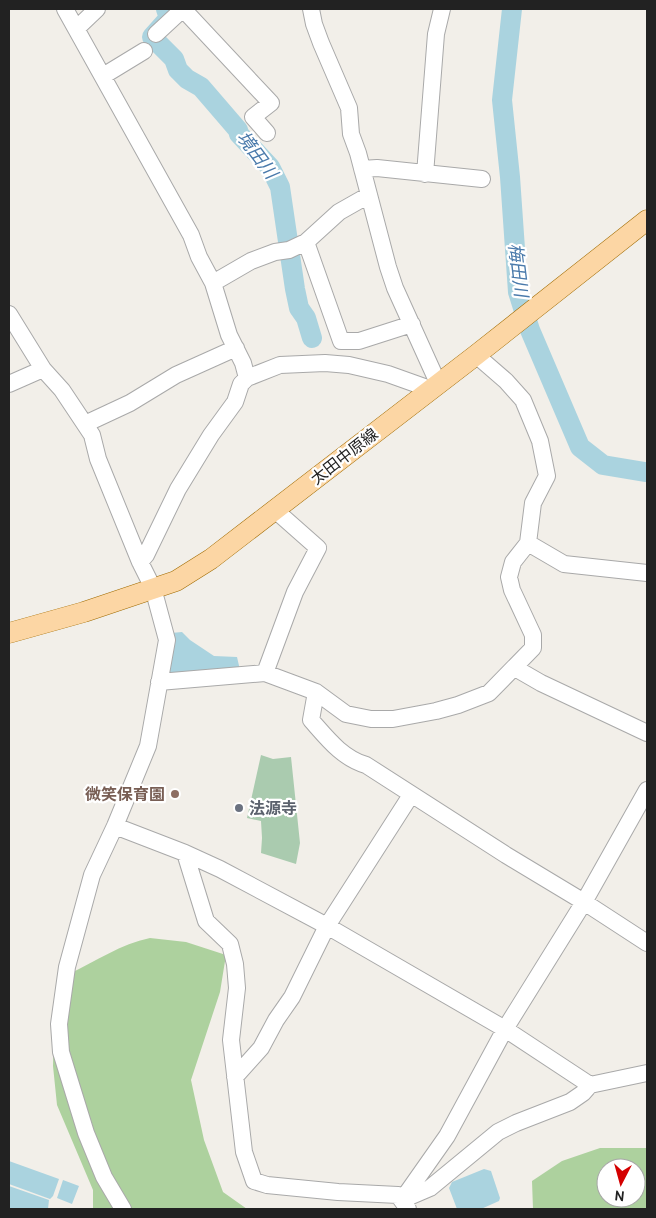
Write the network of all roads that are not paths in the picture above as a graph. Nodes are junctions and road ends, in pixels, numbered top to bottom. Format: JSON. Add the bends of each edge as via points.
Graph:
{"nodes":[{"id":1,"x":67,"y":9,"type":"edge"},
{"id":2,"x":97,"y":9,"type":"edge"},
{"id":3,"x":183,"y":9,"type":"edge"},
{"id":4,"x":311,"y":9,"type":"edge"},
{"id":5,"x":438,"y":10,"type":"edge"},
{"id":6,"x":76,"y":29,"type":"junction"},
{"id":7,"x":156,"y":34,"type":"dead end"},
{"id":8,"x":144,"y":50,"type":"dead end"},
{"id":9,"x":103,"y":76,"type":"junction"},
{"id":10,"x":267,"y":133,"type":"dead end"},
{"id":11,"x":362,"y":169,"type":"junction"},
{"id":12,"x":425,"y":174,"type":"junction"},
{"id":13,"x":482,"y":179,"type":"dead end"},
{"id":14,"x":370,"y":195,"type":"junction"},
{"id":15,"x":647,"y":220,"type":"edge"},
{"id":16,"x":306,"y":242,"type":"junction"},
{"id":17,"x":213,"y":283,"type":"junction"},
{"id":18,"x":9,"y":314,"type":"edge"},
{"id":19,"x":412,"y":324,"type":"junction"},
{"id":20,"x":236,"y":348,"type":"junction"},
{"id":21,"x":476,"y":355,"type":"junction"},
{"id":22,"x":43,"y":369,"type":"junction"},
{"id":23,"x":247,"y":378,"type":"junction"},
{"id":24,"x":9,"y":384,"type":"edge"},
{"id":25,"x":434,"y":386,"type":"junction"},
{"id":26,"x":85,"y":424,"type":"junction"},
{"id":27,"x":275,"y":510,"type":"junction"},
{"id":28,"x":528,"y":543,"type":"junction"},
{"id":29,"x":140,"y":562,"type":"junction"},
{"id":30,"x":647,"y":573,"type":"edge"},
{"id":31,"x":153,"y":588,"type":"junction"},
{"id":32,"x":9,"y":633,"type":"edge"},
{"id":33,"x":515,"y":668,"type":"junction"},
{"id":34,"x":265,"y":672,"type":"junction"},
{"id":35,"x":159,"y":682,"type":"junction"},
{"id":36,"x":316,"y":692,"type":"junction"},
{"id":37,"x":647,"y":732,"type":"edge"},
{"id":38,"x":647,"y":790,"type":"edge"},
{"id":39,"x":411,"y":795,"type":"junction"},
{"id":40,"x":115,"y":826,"type":"junction"},
{"id":41,"x":185,"y":853,"type":"junction"},
{"id":42,"x":584,"y":902,"type":"junction"},
{"id":43,"x":327,"y":926,"type":"junction"},
{"id":44,"x":647,"y":943,"type":"edge"},
{"id":45,"x":505,"y":1029,"type":"junction"},
{"id":46,"x":647,"y":1073,"type":"edge"},
{"id":47,"x":235,"y":1078,"type":"junction"},
{"id":48,"x":590,"y":1085,"type":"junction"},
{"id":49,"x":405,"y":1205,"type":"edge"},
{"id":50,"x":124,"y":1209,"type":"edge"}],
"edges":[{"from":1,"to":6,"type":"street"},
{"from":2,"to":6,"type":"street"},
{"from":3,"to":7,"type":"street"},
{"from":3,"to":10,"type":"street","via":[[270,103],[253,117]]},
{"from":4,"to":11,"type":"street","via":[[321,43],[349,108],[351,134]]},
{"from":5,"to":12,"type":"street"},
{"from":6,"to":9,"type":"street"},
{"from":8,"to":9,"type":"street"},
{"from":9,"to":17,"type":"street","via":[[191,235]]},
{"from":11,"to":12,"type":"street"},
{"from":11,"to":14,"type":"street"},
{"from":12,"to":13,"type":"street"},
{"from":14,"to":16,"type":"street","via":[[339,212]]},
{"from":14,"to":19,"type":"street","via":[[388,267]]},
{"from":15,"to":21,"type":"main road","name":"太田中原線"},
{"from":16,"to":17,"type":"street","via":[[251,261]]},
{"from":16,"to":19,"type":"street","via":[[341,341],[359,341]]},
{"from":17,"to":20,"type":"street"},
{"from":18,"to":22,"type":"street"},
{"from":19,"to":25,"type":"street"},
{"from":20,"to":23,"type":"street"},
{"from":20,"to":26,"type":"street"},
{"from":21,"to":25,"type":"main road","name":"太田中原線"},
{"from":21,"to":28,"type":"street","via":[[523,400],[540,441],[547,476],[533,503]]},
{"from":22,"to":24,"type":"street"},
{"from":22,"to":26,"type":"street"},
{"from":23,"to":25,"type":"street","via":[[280,365],[325,363],[350,365]]},
{"from":23,"to":29,"type":"street","via":[[241,384],[235,402],[178,488]]},
{"from":25,"to":27,"type":"main road","name":"太田中原線"},
{"from":26,"to":29,"type":"street"},
{"from":27,"to":31,"type":"main road","name":"太田中原線","via":[[211,559],[176,581]]},
{"from":27,"to":34,"type":"street","via":[[318,548],[295,592]]},
{"from":28,"to":30,"type":"street","via":[[564,564]]},
{"from":28,"to":33,"type":"street","via":[[513,562],[509,577],[533,635],[533,648]]},
{"from":29,"to":31,"type":"street"},
{"from":31,"to":32,"type":"main road","name":"太田中原線"},
{"from":31,"to":35,"type":"street","via":[[167,640]]},
{"from":33,"to":36,"type":"street","via":[[489,693],[436,711],[393,719],[371,720],[346,714]]},
{"from":33,"to":37,"type":"street"},
{"from":34,"to":35,"type":"street"},
{"from":34,"to":36,"type":"street"},
{"from":35,"to":40,"type":"street","via":[[148,746]]},
{"from":36,"to":39,"type":"street","via":[[311,720],[330,743]]},
{"from":38,"to":42,"type":"street"},
{"from":39,"to":42,"type":"street"},
{"from":39,"to":43,"type":"street"},
{"from":40,"to":41,"type":"street"},
{"from":40,"to":50,"type":"street","via":[[92,875],[67,967],[59,1024],[62,1052],[86,1133],[104,1177]]},
{"from":41,"to":43,"type":"street"},
{"from":41,"to":47,"type":"street","via":[[206,921],[230,944],[236,964],[237,988],[231,1040]]},
{"from":42,"to":44,"type":"street"},
{"from":42,"to":45,"type":"street"},
{"from":43,"to":45,"type":"street"},
{"from":43,"to":47,"type":"street","via":[[292,998],[261,1048]]},
{"from":45,"to":48,"type":"street"},
{"from":45,"to":49,"type":"street"},
{"from":46,"to":48,"type":"street"},
{"from":47,"to":49,"type":"street","via":[[244,1152],[254,1180],[267,1185],[398,1195]]},
{"from":48,"to":49,"type":"street","via":[[570,1102],[498,1132]]}]}
